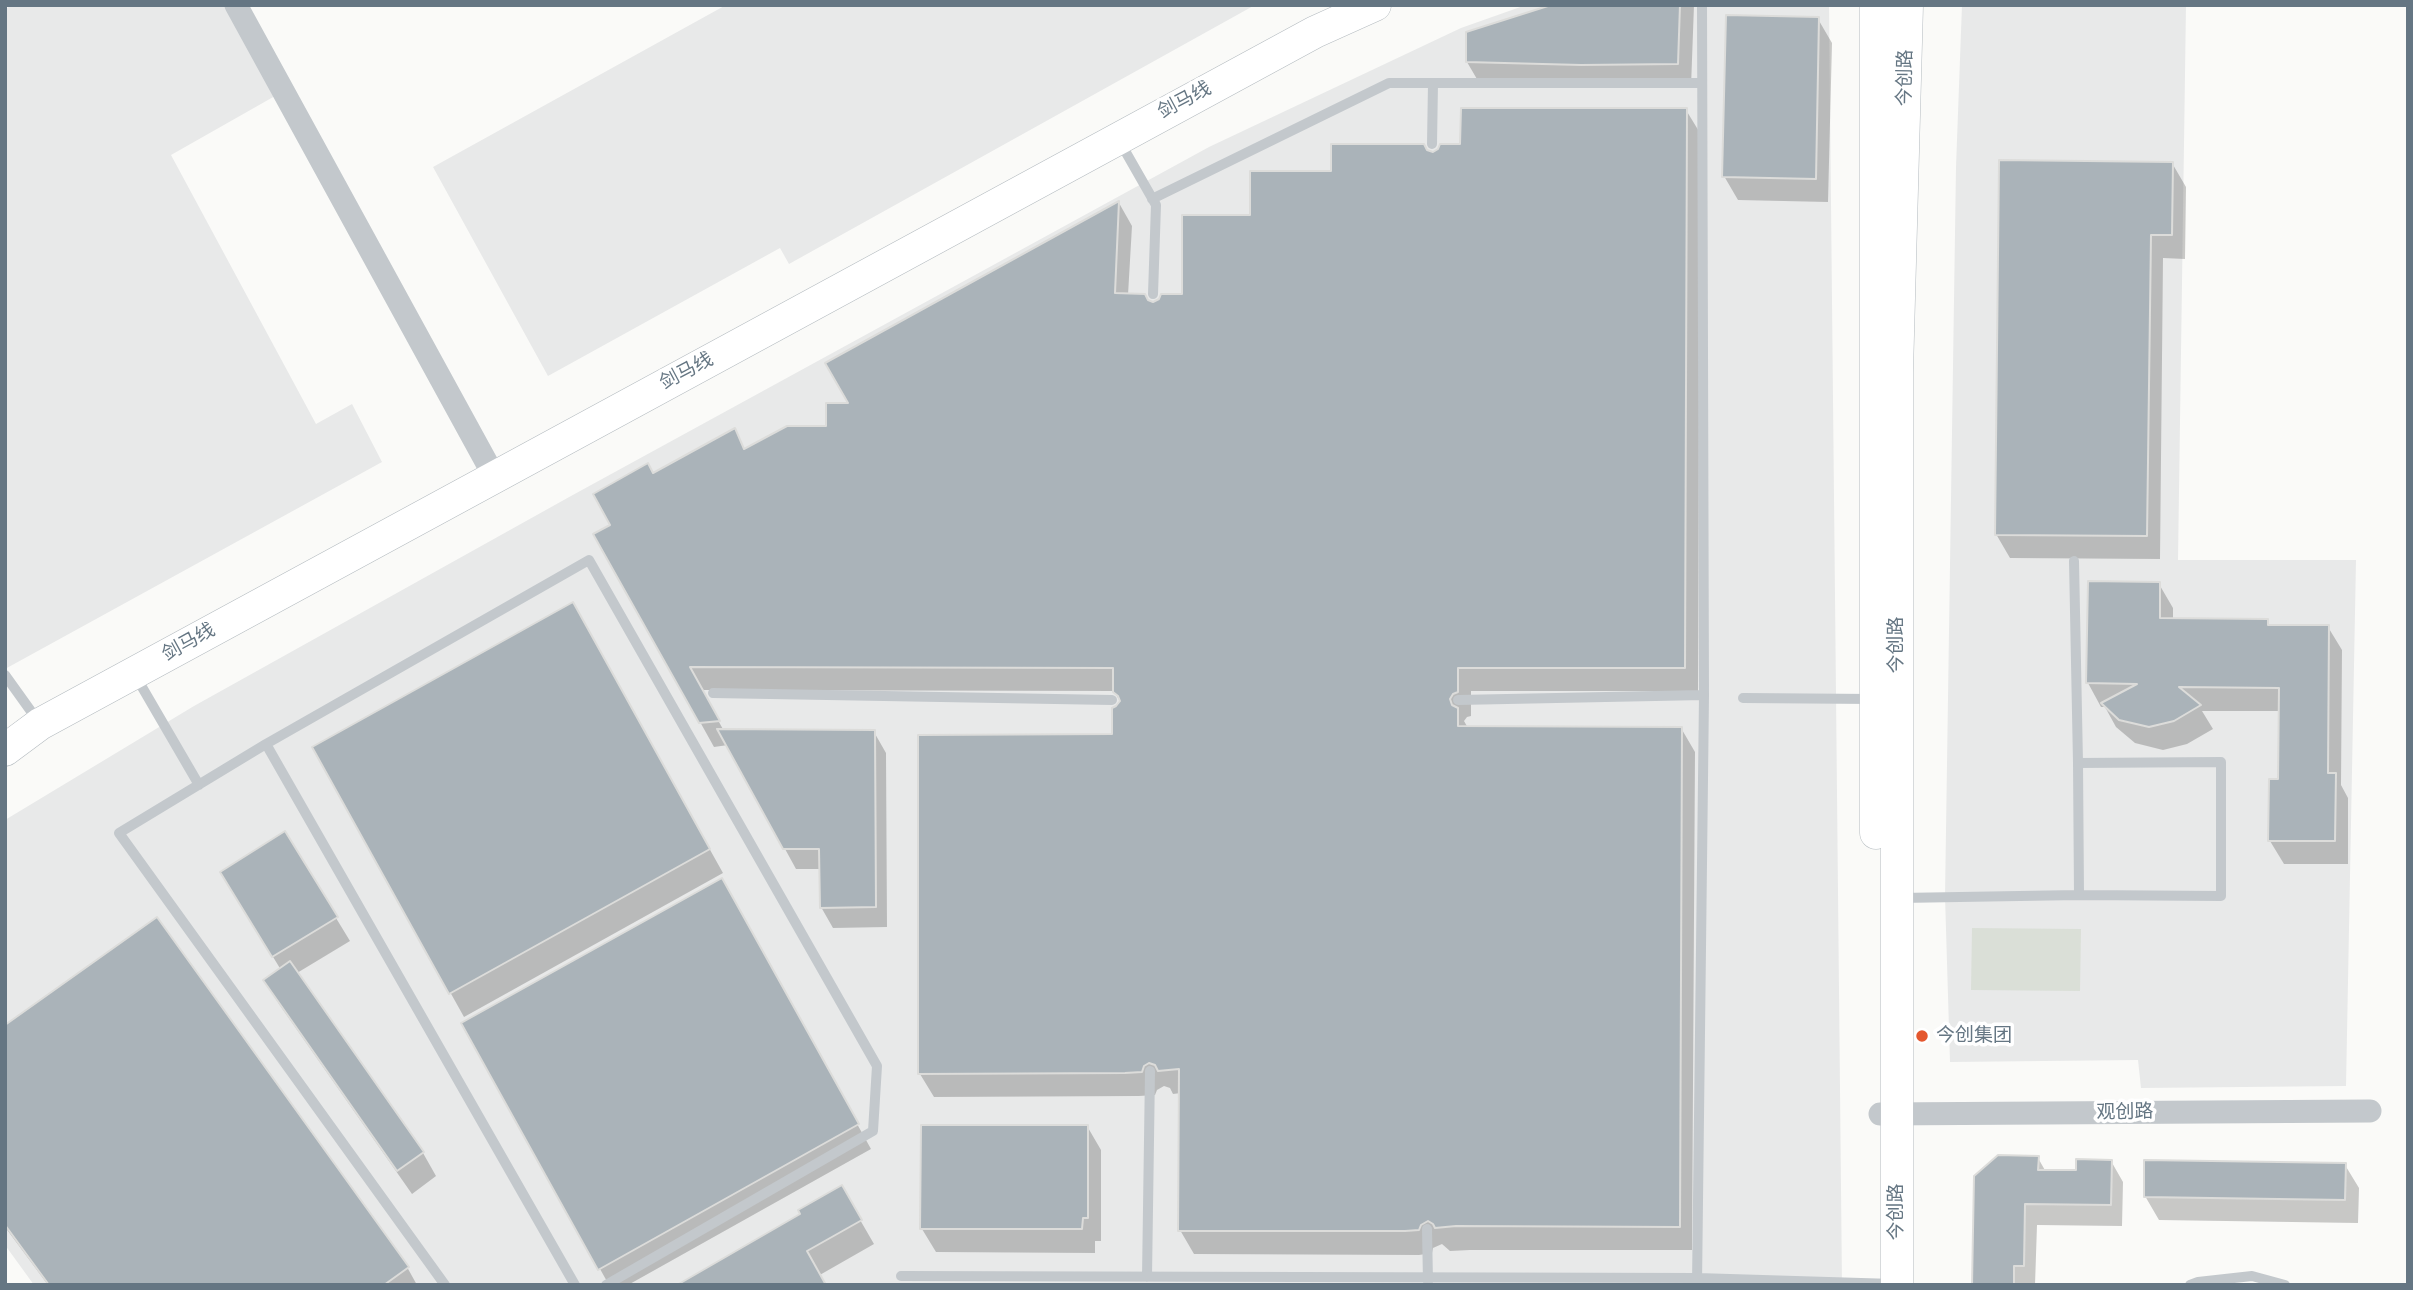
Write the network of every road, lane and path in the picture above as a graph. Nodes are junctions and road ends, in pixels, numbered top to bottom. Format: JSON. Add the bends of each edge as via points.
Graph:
{"nodes":[{"id":1,"x":236,"y":5,"type":"edge"},
{"id":2,"x":1375,"y":5,"type":"edge"},
{"id":3,"x":1702,"y":5,"type":"edge"},
{"id":4,"x":1876,"y":5,"type":"edge"},
{"id":5,"x":1907,"y":5,"type":"edge"},
{"id":6,"x":1433,"y":83,"type":"junction"},
{"id":7,"x":1702,"y":83,"type":"junction"},
{"id":8,"x":1118,"y":138,"type":"junction"},
{"id":9,"x":1432,"y":144,"type":"dead end"},
{"id":10,"x":1152,"y":199,"type":"junction"},
{"id":11,"x":1153,"y":294,"type":"dead end"},
{"id":12,"x":494,"y":476,"type":"junction"},
{"id":13,"x":2074,"y":561,"type":"dead end"},
{"id":14,"x":134,"y":673,"type":"junction"},
{"id":15,"x":5,"y":675,"type":"edge"},
{"id":16,"x":713,"y":693,"type":"dead end"},
{"id":17,"x":1704,"y":695,"type":"junction"},
{"id":18,"x":1743,"y":698,"type":"dead end"},
{"id":19,"x":1458,"y":699,"type":"dead end"},
{"id":20,"x":1874,"y":699,"type":"junction"},
{"id":21,"x":1112,"y":701,"type":"dead end"},
{"id":22,"x":40,"y":724,"type":"junction"},
{"id":23,"x":266,"y":744,"type":"junction"},
{"id":24,"x":5,"y":750,"type":"edge"},
{"id":25,"x":2078,"y":763,"type":"junction"},
{"id":26,"x":199,"y":785,"type":"junction"},
{"id":27,"x":2079,"y":895,"type":"junction"},
{"id":28,"x":1898,"y":898,"type":"junction"},
{"id":29,"x":1150,"y":1071,"type":"dead end"},
{"id":30,"x":2370,"y":1111,"type":"dead end"},
{"id":31,"x":1888,"y":1115,"type":"junction"},
{"id":32,"x":1427,"y":1229,"type":"dead end"},
{"id":33,"x":901,"y":1276,"type":"dead end"},
{"id":34,"x":1147,"y":1277,"type":"junction"},
{"id":35,"x":1428,"y":1281,"type":"edge"},
{"id":36,"x":1697,"y":1282,"type":"edge"},
{"id":37,"x":1889,"y":1284,"type":"edge"},
{"id":38,"x":444,"y":1285,"type":"edge"},
{"id":39,"x":575,"y":1285,"type":"edge"},
{"id":40,"x":606,"y":1285,"type":"edge"},
{"id":41,"x":2190,"y":1285,"type":"edge"},
{"id":42,"x":2285,"y":1285,"type":"edge"}],
"edges":[{"from":1,"to":12,"type":"street"},
{"from":2,"to":8,"type":"main road","name":"剑马线","via":[[1315,32]]},
{"from":3,"to":7,"type":"lane"},
{"from":4,"to":20,"type":"main road","name":"今创路"},
{"from":5,"to":28,"type":"main road","name":"今创路","via":[[1897,371]]},
{"from":6,"to":7,"type":"lane"},
{"from":6,"to":9,"type":"lane"},
{"from":6,"to":10,"type":"lane","via":[[1389,83]]},
{"from":7,"to":17,"type":"lane"},
{"from":8,"to":10,"type":"lane"},
{"from":8,"to":12,"type":"main road","name":"剑马线"},
{"from":10,"to":11,"type":"lane","via":[[1156,205]]},
{"from":12,"to":14,"type":"main road","name":"剑马线"},
{"from":13,"to":25,"type":"lane"},
{"from":14,"to":22,"type":"main road","name":"剑马线"},
{"from":14,"to":26,"type":"lane"},
{"from":15,"to":22,"type":"lane"},
{"from":16,"to":21,"type":"lane"},
{"from":17,"to":19,"type":"lane"},
{"from":17,"to":36,"type":"lane"},
{"from":18,"to":20,"type":"lane"},
{"from":20,"to":31,"type":"main road","name":"今创路"},
{"from":22,"to":24,"type":"main road","name":"剑马线"},
{"from":23,"to":26,"type":"lane"},
{"from":23,"to":39,"type":"lane"},
{"from":23,"to":40,"type":"lane","via":[[589,560],[877,1066],[873,1131]]},
{"from":25,"to":27,"type":"lane"},
{"from":25,"to":27,"type":"lane","via":[[2221,762],[2221,896]]},
{"from":26,"to":38,"type":"lane","via":[[119,833]]},
{"from":27,"to":28,"type":"lane"},
{"from":28,"to":31,"type":"main road","name":"今创路"},
{"from":29,"to":34,"type":"lane"},
{"from":30,"to":31,"type":"street","name":"观创路"},
{"from":31,"to":37,"type":"main road","name":"今创路"},
{"from":32,"to":35,"type":"lane"},
{"from":33,"to":34,"type":"lane"},
{"from":34,"to":35,"type":"lane"},
{"from":35,"to":36,"type":"lane"},
{"from":36,"to":37,"type":"lane"},
{"from":41,"to":42,"type":"lane","via":[[2252,1276]]}]}
